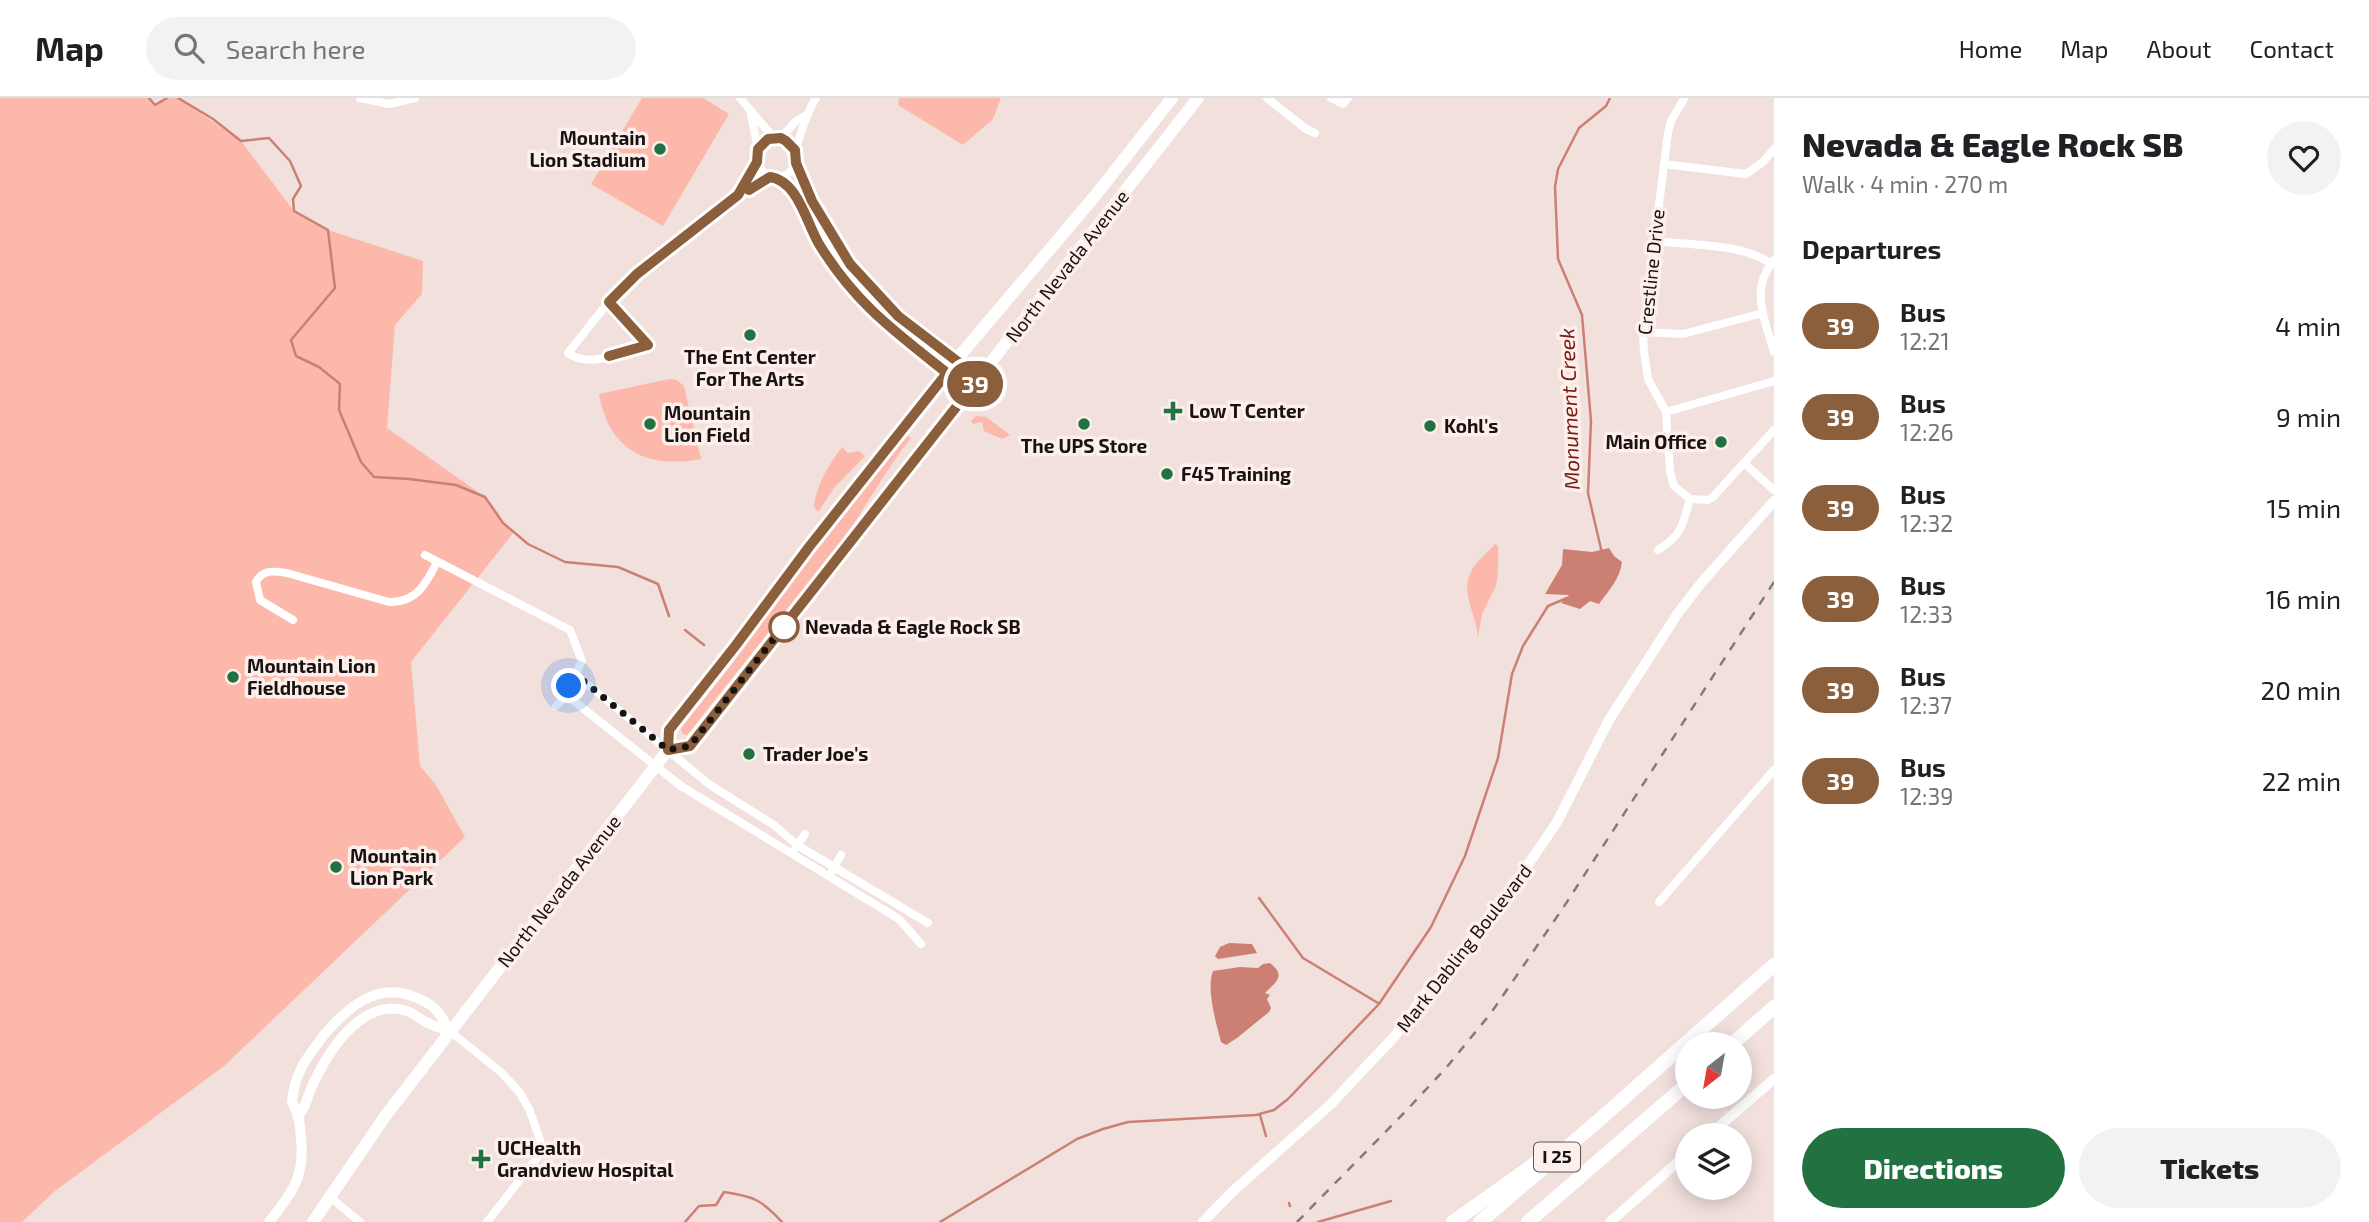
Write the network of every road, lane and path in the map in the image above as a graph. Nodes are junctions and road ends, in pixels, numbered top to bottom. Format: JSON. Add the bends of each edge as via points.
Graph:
{"nodes":[{"id":1,"x":360,"y":98,"type":"edge"},
{"id":2,"x":415,"y":98,"type":"edge"},
{"id":3,"x":740,"y":98,"type":"edge"},
{"id":4,"x":816,"y":98,"type":"edge"},
{"id":5,"x":1172,"y":98,"type":"edge"},
{"id":6,"x":1198,"y":98,"type":"edge"},
{"id":7,"x":1267,"y":98,"type":"edge"},
{"id":8,"x":1331,"y":98,"type":"edge"},
{"id":9,"x":1348,"y":98,"type":"edge"},
{"id":10,"x":1695,"y":98,"type":"edge"},
{"id":11,"x":1684,"y":99,"type":"edge"},
{"id":12,"x":750,"y":112,"type":"junction"},
{"id":13,"x":805,"y":116,"type":"junction"},
{"id":14,"x":1315,"y":133,"type":"dead end"},
{"id":15,"x":778,"y":138,"type":"junction"},
{"id":16,"x":758,"y":149,"type":"junction"},
{"id":17,"x":1774,"y":149,"type":"edge"},
{"id":18,"x":795,"y":150,"type":"junction"},
{"id":19,"x":757,"y":162,"type":"junction"},
{"id":20,"x":796,"y":163,"type":"junction"},
{"id":21,"x":1664,"y":164,"type":"junction"},
{"id":22,"x":773,"y":177,"type":"junction"},
{"id":23,"x":738,"y":195,"type":"junction"},
{"id":24,"x":1654,"y":241,"type":"junction"},
{"id":25,"x":1772,"y":262,"type":"edge"},
{"id":26,"x":609,"y":302,"type":"junction"},
{"id":27,"x":1763,"y":313,"type":"junction"},
{"id":28,"x":1643,"y":332,"type":"junction"},
{"id":29,"x":1774,"y":352,"type":"edge"},
{"id":30,"x":956,"y":360,"type":"junction"},
{"id":31,"x":947,"y":373,"type":"junction"},
{"id":32,"x":979,"y":378,"type":"junction"},
{"id":33,"x":1774,"y":381,"type":"edge"},
{"id":34,"x":968,"y":392,"type":"junction"},
{"id":35,"x":1666,"y":412,"type":"junction"},
{"id":36,"x":1774,"y":430,"type":"edge"},
{"id":37,"x":1745,"y":464,"type":"junction"},
{"id":38,"x":1774,"y":490,"type":"edge"},
{"id":39,"x":1690,"y":499,"type":"junction"},
{"id":40,"x":1774,"y":501,"type":"edge"},
{"id":41,"x":1658,"y":550,"type":"dead end"},
{"id":42,"x":425,"y":555,"type":"dead end"},
{"id":43,"x":437,"y":562,"type":"junction"},
{"id":44,"x":293,"y":620,"type":"dead end"},
{"id":45,"x":575,"y":674,"type":"junction"},
{"id":46,"x":565,"y":694,"type":"junction"},
{"id":47,"x":556,"y":706,"type":"dead end"},
{"id":48,"x":668,"y":750,"type":"junction"},
{"id":49,"x":656,"y":766,"type":"junction"},
{"id":50,"x":1774,"y":770,"type":"edge"},
{"id":51,"x":805,"y":834,"type":"dead end"},
{"id":52,"x":1695,"y":844,"type":"dead end"},
{"id":53,"x":797,"y":845,"type":"junction"},
{"id":54,"x":1704,"y":851,"type":"junction"},
{"id":55,"x":791,"y":854,"type":"junction"},
{"id":56,"x":841,"y":855,"type":"dead end"},
{"id":57,"x":834,"y":867,"type":"junction"},
{"id":58,"x":829,"y":876,"type":"junction"},
{"id":59,"x":1660,"y":902,"type":"dead end"},
{"id":60,"x":928,"y":923,"type":"dead end"},
{"id":61,"x":921,"y":944,"type":"dead end"},
{"id":62,"x":1774,"y":965,"type":"edge"},
{"id":63,"x":1774,"y":1007,"type":"edge"},
{"id":64,"x":452,"y":1032,"type":"junction"},
{"id":65,"x":1746,"y":1032,"type":"edge"},
{"id":66,"x":1774,"y":1080,"type":"edge"},
{"id":67,"x":1633,"y":1090,"type":"junction"},
{"id":68,"x":1675,"y":1094,"type":"edge"},
{"id":69,"x":1675,"y":1095,"type":"edge"},
{"id":70,"x":299,"y":1115,"type":"junction"},
{"id":71,"x":1723,"y":1123,"type":"edge"},
{"id":72,"x":1675,"y":1165,"type":"edge"},
{"id":73,"x":330,"y":1197,"type":"junction"},
{"id":74,"x":269,"y":1222,"type":"edge"},
{"id":75,"x":313,"y":1222,"type":"edge"},
{"id":76,"x":360,"y":1222,"type":"edge"},
{"id":77,"x":487,"y":1222,"type":"edge"},
{"id":78,"x":1203,"y":1222,"type":"edge"},
{"id":79,"x":1453,"y":1222,"type":"edge"},
{"id":80,"x":1480,"y":1222,"type":"edge"},
{"id":81,"x":1528,"y":1222,"type":"edge"},
{"id":82,"x":1543,"y":1222,"type":"edge"},
{"id":83,"x":1610,"y":1222,"type":"edge"}],
"edges":[{"from":1,"to":2,"type":"street","via":[[389,104]]},
{"from":3,"to":12,"type":"street"},
{"from":4,"to":13,"type":"street"},
{"from":5,"to":30,"type":"main road","name":"North Nevada Avenue"},
{"from":6,"to":32,"type":"main road","name":"North Nevada Avenue"},
{"from":7,"to":14,"type":"street"},
{"from":8,"to":9,"type":"street","via":[[1343,104]]},
{"from":10,"to":11,"type":"street","name":"Crestline Drive"},
{"from":11,"to":21,"type":"street","name":"Crestline Drive","via":[[1671,121]]},
{"from":12,"to":15,"type":"street"},
{"from":12,"to":16,"type":"street"},
{"from":13,"to":15,"type":"street"},
{"from":13,"to":18,"type":"street"},
{"from":15,"to":16,"type":"street"},
{"from":15,"to":18,"type":"street"},
{"from":16,"to":19,"type":"street"},
{"from":17,"to":21,"type":"street","via":[[1748,177]]},
{"from":18,"to":20,"type":"street"},
{"from":19,"to":22,"type":"street"},
{"from":19,"to":23,"type":"street"},
{"from":20,"to":22,"type":"street","via":[[789,173]]},
{"from":20,"to":30,"type":"street","via":[[812,201],[850,264],[898,316]]},
{"from":21,"to":24,"type":"street","name":"Crestline Drive"},
{"from":22,"to":23,"type":"street"},
{"from":22,"to":31,"type":"street","via":[[792,192],[820,246],[859,300]]},
{"from":23,"to":26,"type":"street","via":[[637,274]]},
{"from":24,"to":25,"type":"street","via":[[1744,251]]},
{"from":24,"to":28,"type":"street","name":"Crestline Drive"},
{"from":25,"to":27,"type":"street","via":[[1760,290]]},
{"from":26,"to":26,"type":"street","via":[[648,345],[589,361],[568,353]]},
{"from":27,"to":28,"type":"street","via":[[1683,334]]},
{"from":27,"to":29,"type":"street"},
{"from":28,"to":35,"type":"street","name":"Crestline Drive","via":[[1648,379]]},
{"from":30,"to":31,"type":"main road","name":"North Nevada Avenue"},
{"from":30,"to":32,"type":"street"},
{"from":31,"to":34,"type":"street"},
{"from":31,"to":48,"type":"main road","name":"North Nevada Avenue","via":[[669,730]]},
{"from":32,"to":34,"type":"main road","name":"North Nevada Avenue"},
{"from":33,"to":35,"type":"street"},
{"from":34,"to":48,"type":"main road","name":"North Nevada Avenue","via":[[690,746]]},
{"from":35,"to":39,"type":"street","name":"Crestline Drive","via":[[1671,479]]},
{"from":36,"to":37,"type":"street"},
{"from":37,"to":38,"type":"street"},
{"from":37,"to":39,"type":"street","via":[[1713,497]]},
{"from":39,"to":41,"type":"street","via":[[1681,530]]},
{"from":40,"to":78,"type":"street","name":"Mark Dabling Boulevard","via":[[1678,612],[1609,720],[1557,822],[1498,909],[1395,1036],[1331,1104]]},
{"from":42,"to":43,"type":"street"},
{"from":43,"to":44,"type":"street","via":[[418,593],[396,603],[287,573],[263,573],[256,582],[260,600]]},
{"from":43,"to":45,"type":"street","via":[[570,630],[582,661]]},
{"from":45,"to":46,"type":"street"},
{"from":45,"to":48,"type":"street"},
{"from":46,"to":47,"type":"street"},
{"from":46,"to":49,"type":"street"},
{"from":48,"to":49,"type":"main road","name":"North Nevada Avenue"},
{"from":48,"to":53,"type":"street"},
{"from":49,"to":55,"type":"street"},
{"from":49,"to":64,"type":"main road","name":"North Nevada Avenue"},
{"from":50,"to":54,"type":"street"},
{"from":51,"to":53,"type":"street"},
{"from":52,"to":54,"type":"street"},
{"from":53,"to":55,"type":"street"},
{"from":53,"to":57,"type":"street"},
{"from":54,"to":59,"type":"street"},
{"from":55,"to":58,"type":"street"},
{"from":56,"to":57,"type":"street"},
{"from":57,"to":58,"type":"street"},
{"from":57,"to":60,"type":"street"},
{"from":58,"to":61,"type":"street","via":[[899,919]]},
{"from":62,"to":67,"type":"highway","number":"I 25"},
{"from":63,"to":65,"type":"highway"},
{"from":64,"to":70,"type":"street","via":[[409,1012],[381,1009],[368,1014],[337,1044]]},
{"from":64,"to":70,"type":"street","via":[[421,999],[392,992],[364,998],[333,1024],[297,1073],[292,1102]]},
{"from":64,"to":73,"type":"main road","name":"North Nevada Avenue","via":[[386,1115]]},
{"from":64,"to":77,"type":"street","via":[[520,1093],[542,1146]]},
{"from":66,"to":71,"type":"street"},
{"from":67,"to":79,"type":"highway"},
{"from":67,"to":80,"type":"highway","number":"I 25"},
{"from":68,"to":81,"type":"highway","number":"I 25"},
{"from":69,"to":82,"type":"highway"},
{"from":70,"to":74,"type":"street","via":[[300,1175]]},
{"from":72,"to":83,"type":"street"},
{"from":73,"to":75,"type":"main road","name":"North Nevada Avenue"},
{"from":73,"to":76,"type":"street"}]}
